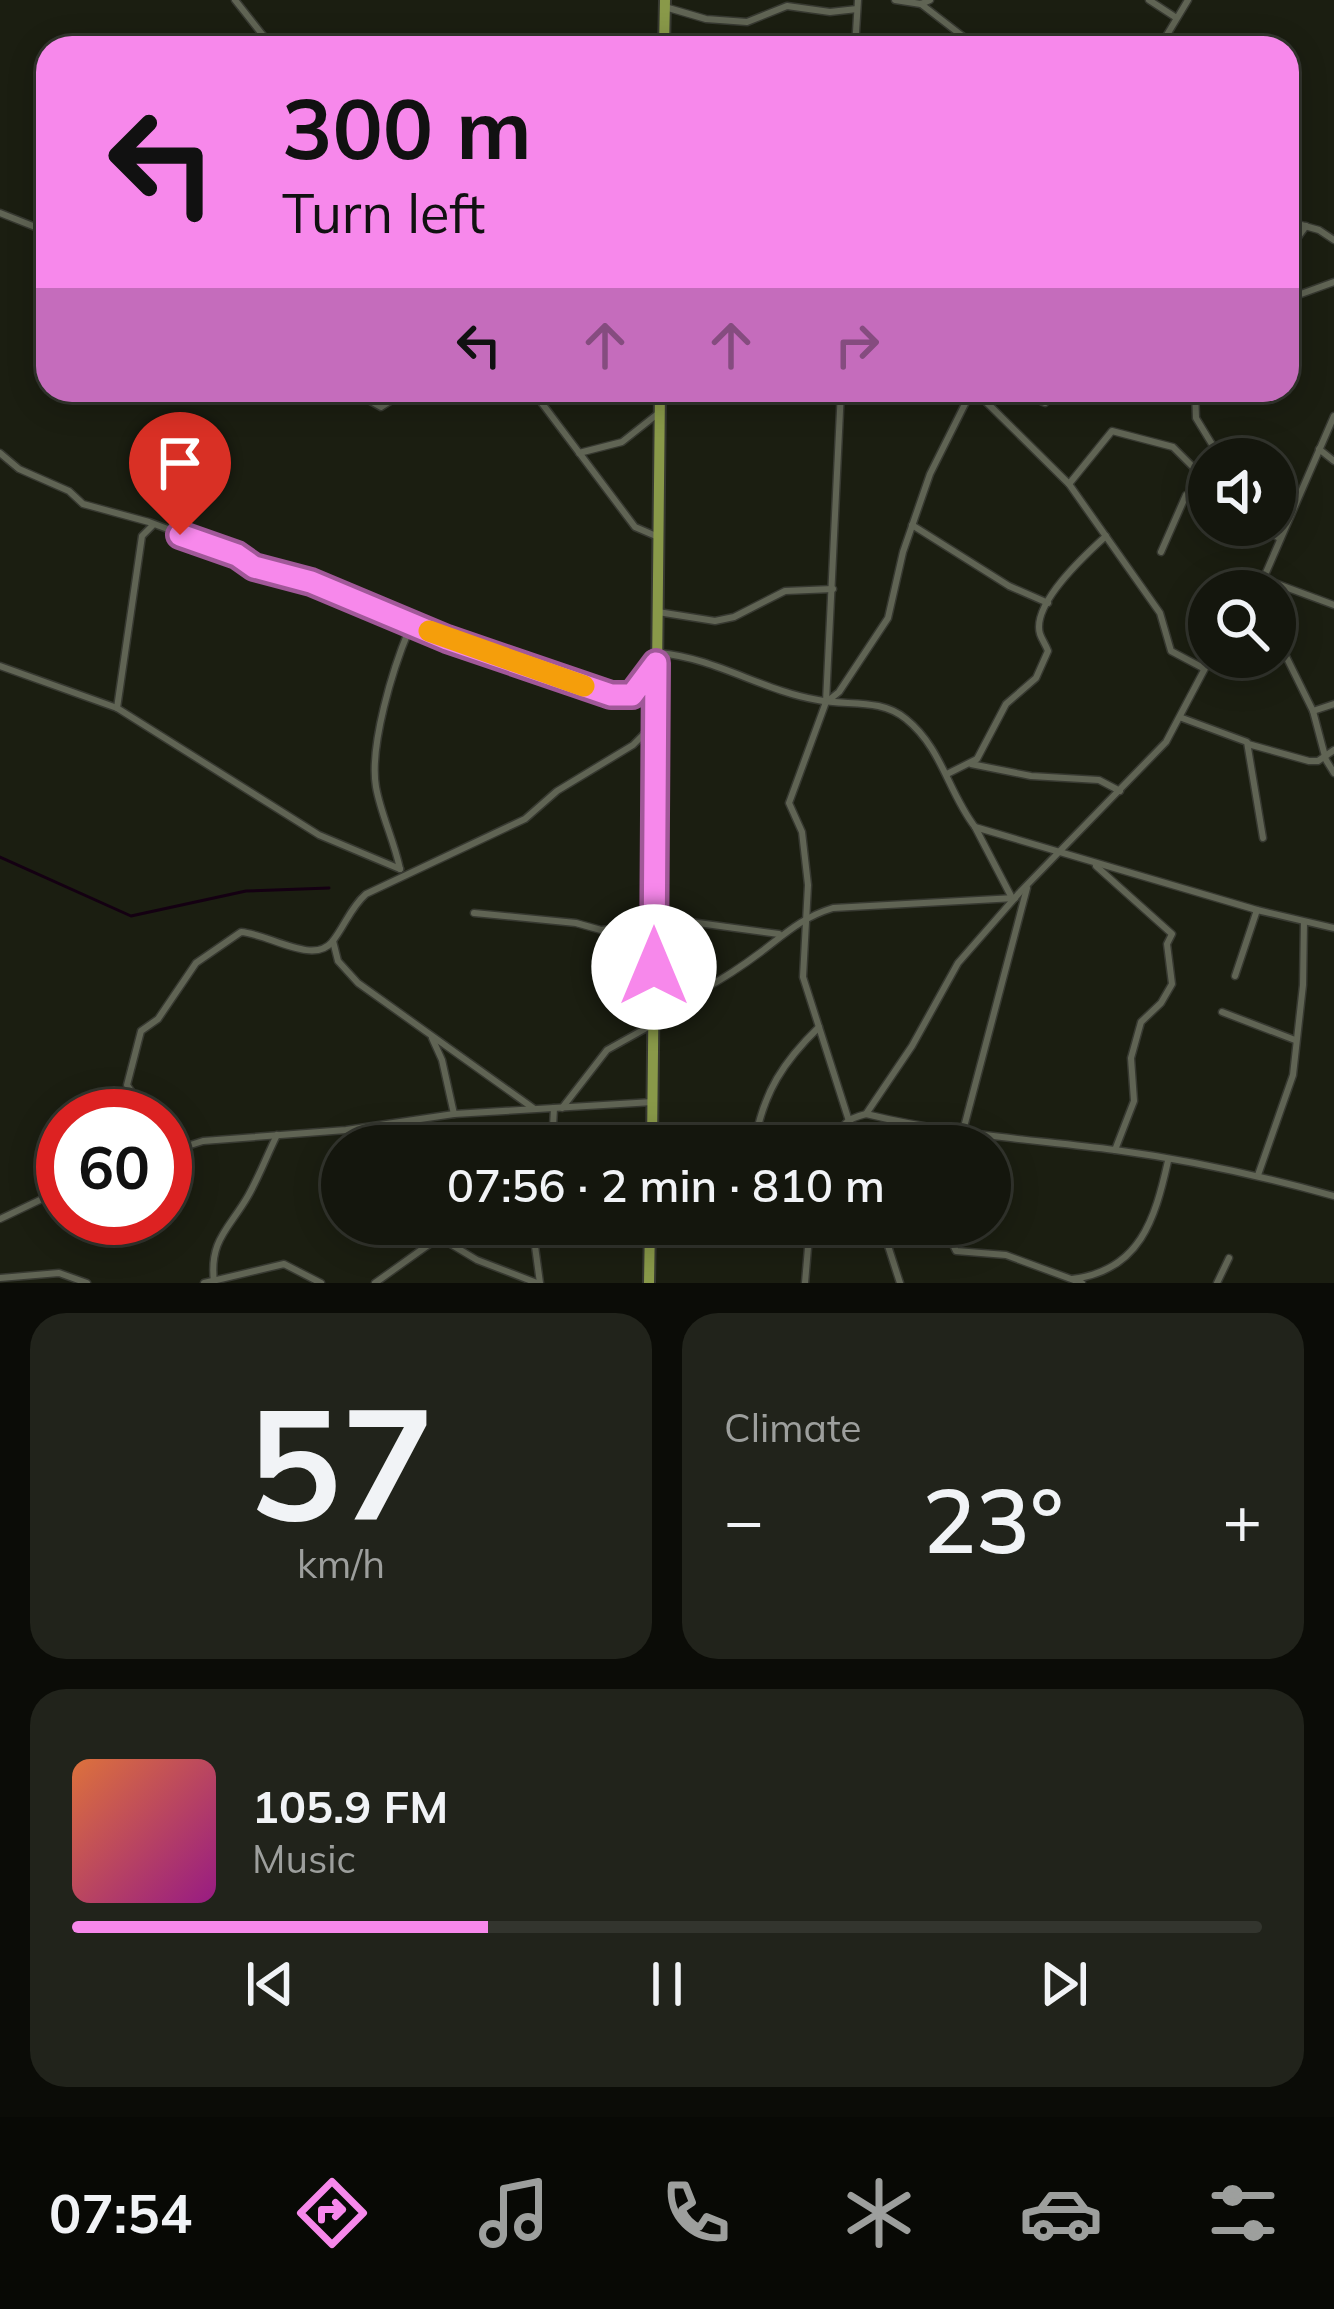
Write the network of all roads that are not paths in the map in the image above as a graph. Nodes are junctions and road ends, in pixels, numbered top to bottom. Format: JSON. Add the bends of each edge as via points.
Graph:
{"nodes":[{"id":1,"x":235,"y":0,"type":"edge"},
{"id":2,"x":895,"y":0,"type":"edge"},
{"id":3,"x":1150,"y":0,"type":"edge"},
{"id":4,"x":1188,"y":0,"type":"edge"},
{"id":5,"x":926,"y":2,"type":"edge"},
{"id":6,"x":664,"y":3,"type":"edge"},
{"id":7,"x":785,"y":3,"type":"edge"},
{"id":8,"x":857,"y":4,"type":"edge"},
{"id":9,"x":1175,"y":16,"type":"junction"},
{"id":10,"x":264,"y":36,"type":"edge"},
{"id":11,"x":664,"y":36,"type":"edge"},
{"id":12,"x":856,"y":36,"type":"edge"},
{"id":13,"x":964,"y":36,"type":"edge"},
{"id":14,"x":1166,"y":36,"type":"edge"},
{"id":15,"x":0,"y":213,"type":"edge"},
{"id":16,"x":1299,"y":224,"type":"edge"},
{"id":17,"x":1306,"y":226,"type":"junction"},
{"id":18,"x":36,"y":227,"type":"edge"},
{"id":19,"x":1299,"y":235,"type":"edge"},
{"id":20,"x":1334,"y":240,"type":"edge"},
{"id":21,"x":1334,"y":282,"type":"edge"},
{"id":22,"x":1299,"y":295,"type":"edge"},
{"id":23,"x":541,"y":402,"type":"edge"},
{"id":24,"x":660,"y":402,"type":"edge"},
{"id":25,"x":841,"y":402,"type":"edge"},
{"id":26,"x":967,"y":402,"type":"edge"},
{"id":27,"x":985,"y":402,"type":"edge"},
{"id":28,"x":1195,"y":402,"type":"edge"},
{"id":29,"x":660,"y":412,"type":"junction"},
{"id":30,"x":1334,"y":416,"type":"edge"},
{"id":31,"x":1208,"y":438,"type":"edge"},
{"id":32,"x":1318,"y":449,"type":"junction"},
{"id":33,"x":0,"y":453,"type":"edge"},
{"id":34,"x":579,"y":453,"type":"junction"},
{"id":35,"x":1334,"y":461,"type":"edge"},
{"id":36,"x":1188,"y":463,"type":"edge"},
{"id":37,"x":1069,"y":484,"type":"junction"},
{"id":38,"x":1188,"y":494,"type":"edge"},
{"id":39,"x":1296,"y":501,"type":"edge"},
{"id":40,"x":155,"y":525,"type":"junction"},
{"id":41,"x":912,"y":525,"type":"junction"},
{"id":42,"x":658,"y":536,"type":"junction"},
{"id":43,"x":1106,"y":536,"type":"junction"},
{"id":44,"x":1161,"y":552,"type":"dead end"},
{"id":45,"x":833,"y":589,"type":"junction"},
{"id":46,"x":1296,"y":595,"type":"edge"},
{"id":47,"x":1048,"y":603,"type":"junction"},
{"id":48,"x":1334,"y":604,"type":"edge"},
{"id":49,"x":656,"y":612,"type":"junction"},
{"id":50,"x":416,"y":625,"type":"junction"},
{"id":51,"x":656,"y":658,"type":"junction"},
{"id":52,"x":1188,"y":660,"type":"edge"},
{"id":53,"x":0,"y":666,"type":"edge"},
{"id":54,"x":1296,"y":676,"type":"edge"},
{"id":55,"x":1199,"y":678,"type":"edge"},
{"id":56,"x":826,"y":702,"type":"junction"},
{"id":57,"x":1334,"y":704,"type":"edge"},
{"id":58,"x":117,"y":708,"type":"junction"},
{"id":59,"x":1313,"y":710,"type":"junction"},
{"id":60,"x":1182,"y":718,"type":"junction"},
{"id":61,"x":655,"y":723,"type":"junction"},
{"id":62,"x":1248,"y":744,"type":"junction"},
{"id":63,"x":1334,"y":750,"type":"edge"},
{"id":64,"x":1325,"y":757,"type":"junction"},
{"id":65,"x":970,"y":764,"type":"junction"},
{"id":66,"x":1334,"y":773,"type":"edge"},
{"id":67,"x":947,"y":774,"type":"junction"},
{"id":68,"x":1120,"y":790,"type":"junction"},
{"id":69,"x":975,"y":827,"type":"junction"},
{"id":70,"x":1263,"y":838,"type":"dead end"},
{"id":71,"x":1058,"y":853,"type":"junction"},
{"id":72,"x":1094,"y":864,"type":"junction"},
{"id":73,"x":404,"y":870,"type":"junction"},
{"id":74,"x":1028,"y":885,"type":"junction"},
{"id":75,"x":1014,"y":898,"type":"junction"},
{"id":76,"x":1257,"y":910,"type":"junction"},
{"id":77,"x":474,"y":913,"type":"dead end"},
{"id":78,"x":807,"y":916,"type":"junction"},
{"id":79,"x":654,"y":920,"type":"junction"},
{"id":80,"x":1304,"y":921,"type":"junction"},
{"id":81,"x":1334,"y":928,"type":"edge"},
{"id":82,"x":779,"y":934,"type":"junction"},
{"id":83,"x":333,"y":941,"type":"junction"},
{"id":84,"x":1235,"y":976,"type":"dead end"},
{"id":85,"x":653,"y":1010,"type":"junction"},
{"id":86,"x":1222,"y":1012,"type":"dead end"},
{"id":87,"x":654,"y":1025,"type":"junction"},
{"id":88,"x":819,"y":1027,"type":"junction"},
{"id":89,"x":430,"y":1036,"type":"junction"},
{"id":90,"x":1295,"y":1040,"type":"junction"},
{"id":91,"x":130,"y":1089,"type":"edge"},
{"id":92,"x":653,"y":1102,"type":"junction"},
{"id":93,"x":558,"y":1107,"type":"junction"},
{"id":94,"x":534,"y":1108,"type":"junction"},
{"id":95,"x":454,"y":1114,"type":"junction"},
{"id":96,"x":866,"y":1114,"type":"junction"},
{"id":97,"x":850,"y":1116,"type":"junction"},
{"id":98,"x":555,"y":1125,"type":"edge"},
{"id":99,"x":652,"y":1125,"type":"edge"},
{"id":100,"x":757,"y":1125,"type":"edge"},
{"id":101,"x":843,"y":1125,"type":"edge"},
{"id":102,"x":852,"y":1125,"type":"edge"},
{"id":103,"x":919,"y":1125,"type":"edge"},
{"id":104,"x":964,"y":1125,"type":"edge"},
{"id":105,"x":277,"y":1136,"type":"junction"},
{"id":106,"x":1011,"y":1139,"type":"edge"},
{"id":107,"x":192,"y":1144,"type":"edge"},
{"id":108,"x":1115,"y":1150,"type":"junction"},
{"id":109,"x":1168,"y":1161,"type":"junction"},
{"id":110,"x":1258,"y":1175,"type":"junction"},
{"id":111,"x":1334,"y":1196,"type":"edge"},
{"id":112,"x":36,"y":1202,"type":"edge"},
{"id":113,"x":0,"y":1219,"type":"edge"},
{"id":114,"x":428,"y":1245,"type":"edge"},
{"id":115,"x":451,"y":1245,"type":"edge"},
{"id":116,"x":534,"y":1245,"type":"edge"},
{"id":117,"x":650,"y":1245,"type":"edge"},
{"id":118,"x":808,"y":1245,"type":"edge"},
{"id":119,"x":888,"y":1245,"type":"edge"},
{"id":120,"x":953,"y":1245,"type":"edge"},
{"id":121,"x":1228,"y":1258,"type":"dead end"},
{"id":122,"x":0,"y":1278,"type":"edge"},
{"id":123,"x":1072,"y":1279,"type":"junction"},
{"id":124,"x":302,"y":1280,"type":"edge"},
{"id":125,"x":214,"y":1282,"type":"edge"},
{"id":126,"x":87,"y":1283,"type":"edge"},
{"id":127,"x":204,"y":1283,"type":"edge"},
{"id":128,"x":321,"y":1283,"type":"edge"},
{"id":129,"x":375,"y":1283,"type":"edge"},
{"id":130,"x":538,"y":1283,"type":"edge"},
{"id":131,"x":649,"y":1283,"type":"edge"},
{"id":132,"x":805,"y":1283,"type":"edge"},
{"id":133,"x":900,"y":1283,"type":"edge"},
{"id":134,"x":1082,"y":1283,"type":"edge"},
{"id":135,"x":1216,"y":1283,"type":"edge"}],
"edges":[{"from":1,"to":10,"type":"street"},
{"from":2,"to":5,"type":"street"},
{"from":3,"to":9,"type":"street"},
{"from":4,"to":9,"type":"street"},
{"from":5,"to":13,"type":"street"},
{"from":6,"to":7,"type":"street","via":[[706,19],[747,22]]},
{"from":6,"to":11,"type":"main road"},
{"from":7,"to":8,"type":"street","via":[[830,12]]},
{"from":8,"to":12,"type":"street"},
{"from":9,"to":14,"type":"street"},
{"from":15,"to":18,"type":"street"},
{"from":16,"to":17,"type":"street"},
{"from":17,"to":19,"type":"street"},
{"from":17,"to":20,"type":"street"},
{"from":21,"to":22,"type":"street"},
{"from":23,"to":34,"type":"street"},
{"from":24,"to":29,"type":"main road"},
{"from":25,"to":45,"type":"street"},
{"from":26,"to":41,"type":"street"},
{"from":27,"to":37,"type":"street"},
{"from":28,"to":31,"type":"street"},
{"from":29,"to":34,"type":"street","via":[[622,442]]},
{"from":29,"to":42,"type":"main road"},
{"from":30,"to":32,"type":"street"},
{"from":32,"to":35,"type":"street"},
{"from":32,"to":39,"type":"street"},
{"from":33,"to":40,"type":"street","via":[[83,504]]},
{"from":34,"to":42,"type":"street","via":[[635,527]]},
{"from":36,"to":37,"type":"street","via":[[1173,447],[1112,431]]},
{"from":37,"to":43,"type":"street"},
{"from":38,"to":44,"type":"street"},
{"from":40,"to":50,"type":"street"},
{"from":40,"to":58,"type":"street","via":[[142,536]]},
{"from":41,"to":47,"type":"street"},
{"from":41,"to":56,"type":"street","via":[[888,618]]},
{"from":42,"to":49,"type":"main road"},
{"from":43,"to":47,"type":"street"},
{"from":43,"to":52,"type":"street","via":[[1160,613],[1171,650]]},
{"from":45,"to":49,"type":"street","via":[[785,591],[715,621]]},
{"from":45,"to":56,"type":"street"},
{"from":46,"to":48,"type":"street"},
{"from":47,"to":65,"type":"street","via":[[1040,625],[1048,651],[1036,679],[1006,704]]},
{"from":49,"to":51,"type":"main road"},
{"from":50,"to":51,"type":"street","via":[[622,698]]},
{"from":50,"to":73,"type":"street","via":[[406,635],[374,760]]},
{"from":51,"to":56,"type":"street","via":[[687,656]]},
{"from":51,"to":61,"type":"main road"},
{"from":53,"to":58,"type":"street"},
{"from":54,"to":59,"type":"street"},
{"from":55,"to":60,"type":"street"},
{"from":56,"to":67,"type":"street","via":[[903,716]]},
{"from":56,"to":78,"type":"street","via":[[789,803],[802,832]]},
{"from":57,"to":59,"type":"street"},
{"from":58,"to":73,"type":"street","via":[[320,835]]},
{"from":59,"to":64,"type":"street"},
{"from":60,"to":62,"type":"street"},
{"from":60,"to":68,"type":"street"},
{"from":61,"to":73,"type":"street","via":[[526,819]]},
{"from":61,"to":79,"type":"main road"},
{"from":62,"to":64,"type":"street","via":[[1309,761]]},
{"from":62,"to":70,"type":"street"},
{"from":63,"to":64,"type":"street"},
{"from":64,"to":66,"type":"street"},
{"from":65,"to":67,"type":"street"},
{"from":65,"to":68,"type":"street","via":[[1100,780]]},
{"from":67,"to":69,"type":"street"},
{"from":68,"to":71,"type":"street"},
{"from":69,"to":71,"type":"street"},
{"from":69,"to":75,"type":"street"},
{"from":71,"to":72,"type":"street"},
{"from":71,"to":74,"type":"street"},
{"from":72,"to":76,"type":"street"},
{"from":72,"to":108,"type":"street","via":[[1172,934],[1172,984],[1141,1022],[1131,1058],[1134,1101]]},
{"from":73,"to":83,"type":"street","via":[[361,898]]},
{"from":74,"to":75,"type":"street"},
{"from":74,"to":104,"type":"street"},
{"from":75,"to":78,"type":"street"},
{"from":75,"to":96,"type":"street","via":[[958,963]]},
{"from":76,"to":80,"type":"street"},
{"from":76,"to":84,"type":"street"},
{"from":77,"to":79,"type":"street","via":[[601,930]]},
{"from":78,"to":82,"type":"street"},
{"from":78,"to":88,"type":"street","via":[[803,976]]},
{"from":79,"to":82,"type":"street"},
{"from":79,"to":85,"type":"main road"},
{"from":80,"to":81,"type":"street"},
{"from":80,"to":90,"type":"street"},
{"from":82,"to":85,"type":"street","via":[[719,980]]},
{"from":83,"to":89,"type":"street","via":[[346,972]]},
{"from":83,"to":91,"type":"street","via":[[309,952],[241,932],[202,956],[139,1035]]},
{"from":85,"to":87,"type":"main road"},
{"from":86,"to":90,"type":"street"},
{"from":87,"to":92,"type":"main road"},
{"from":87,"to":93,"type":"street","via":[[607,1050]]},
{"from":88,"to":97,"type":"street"},
{"from":88,"to":100,"type":"street","via":[[774,1080]]},
{"from":89,"to":94,"type":"street"},
{"from":89,"to":95,"type":"street"},
{"from":90,"to":110,"type":"street","via":[[1292,1083]]},
{"from":92,"to":93,"type":"street"},
{"from":92,"to":99,"type":"main road"},
{"from":93,"to":94,"type":"street"},
{"from":93,"to":98,"type":"street"},
{"from":94,"to":95,"type":"street"},
{"from":95,"to":105,"type":"street"},
{"from":96,"to":97,"type":"street"},
{"from":96,"to":103,"type":"street"},
{"from":97,"to":101,"type":"street"},
{"from":97,"to":102,"type":"street"},
{"from":105,"to":107,"type":"street"},
{"from":105,"to":125,"type":"street","via":[[215,1249]]},
{"from":106,"to":108,"type":"street"},
{"from":108,"to":109,"type":"street"},
{"from":109,"to":110,"type":"street"},
{"from":109,"to":123,"type":"street","via":[[1156,1213],[1140,1238],[1114,1267]]},
{"from":110,"to":111,"type":"street"},
{"from":112,"to":113,"type":"street"},
{"from":114,"to":129,"type":"street"},
{"from":115,"to":130,"type":"street"},
{"from":116,"to":130,"type":"street"},
{"from":117,"to":131,"type":"main road"},
{"from":118,"to":132,"type":"street"},
{"from":119,"to":133,"type":"street"},
{"from":120,"to":123,"type":"street"},
{"from":121,"to":135,"type":"street"},
{"from":122,"to":126,"type":"street","via":[[58,1273]]},
{"from":123,"to":134,"type":"street"},
{"from":124,"to":125,"type":"street","via":[[279,1264]]},
{"from":124,"to":128,"type":"street"},
{"from":125,"to":127,"type":"street"}]}
